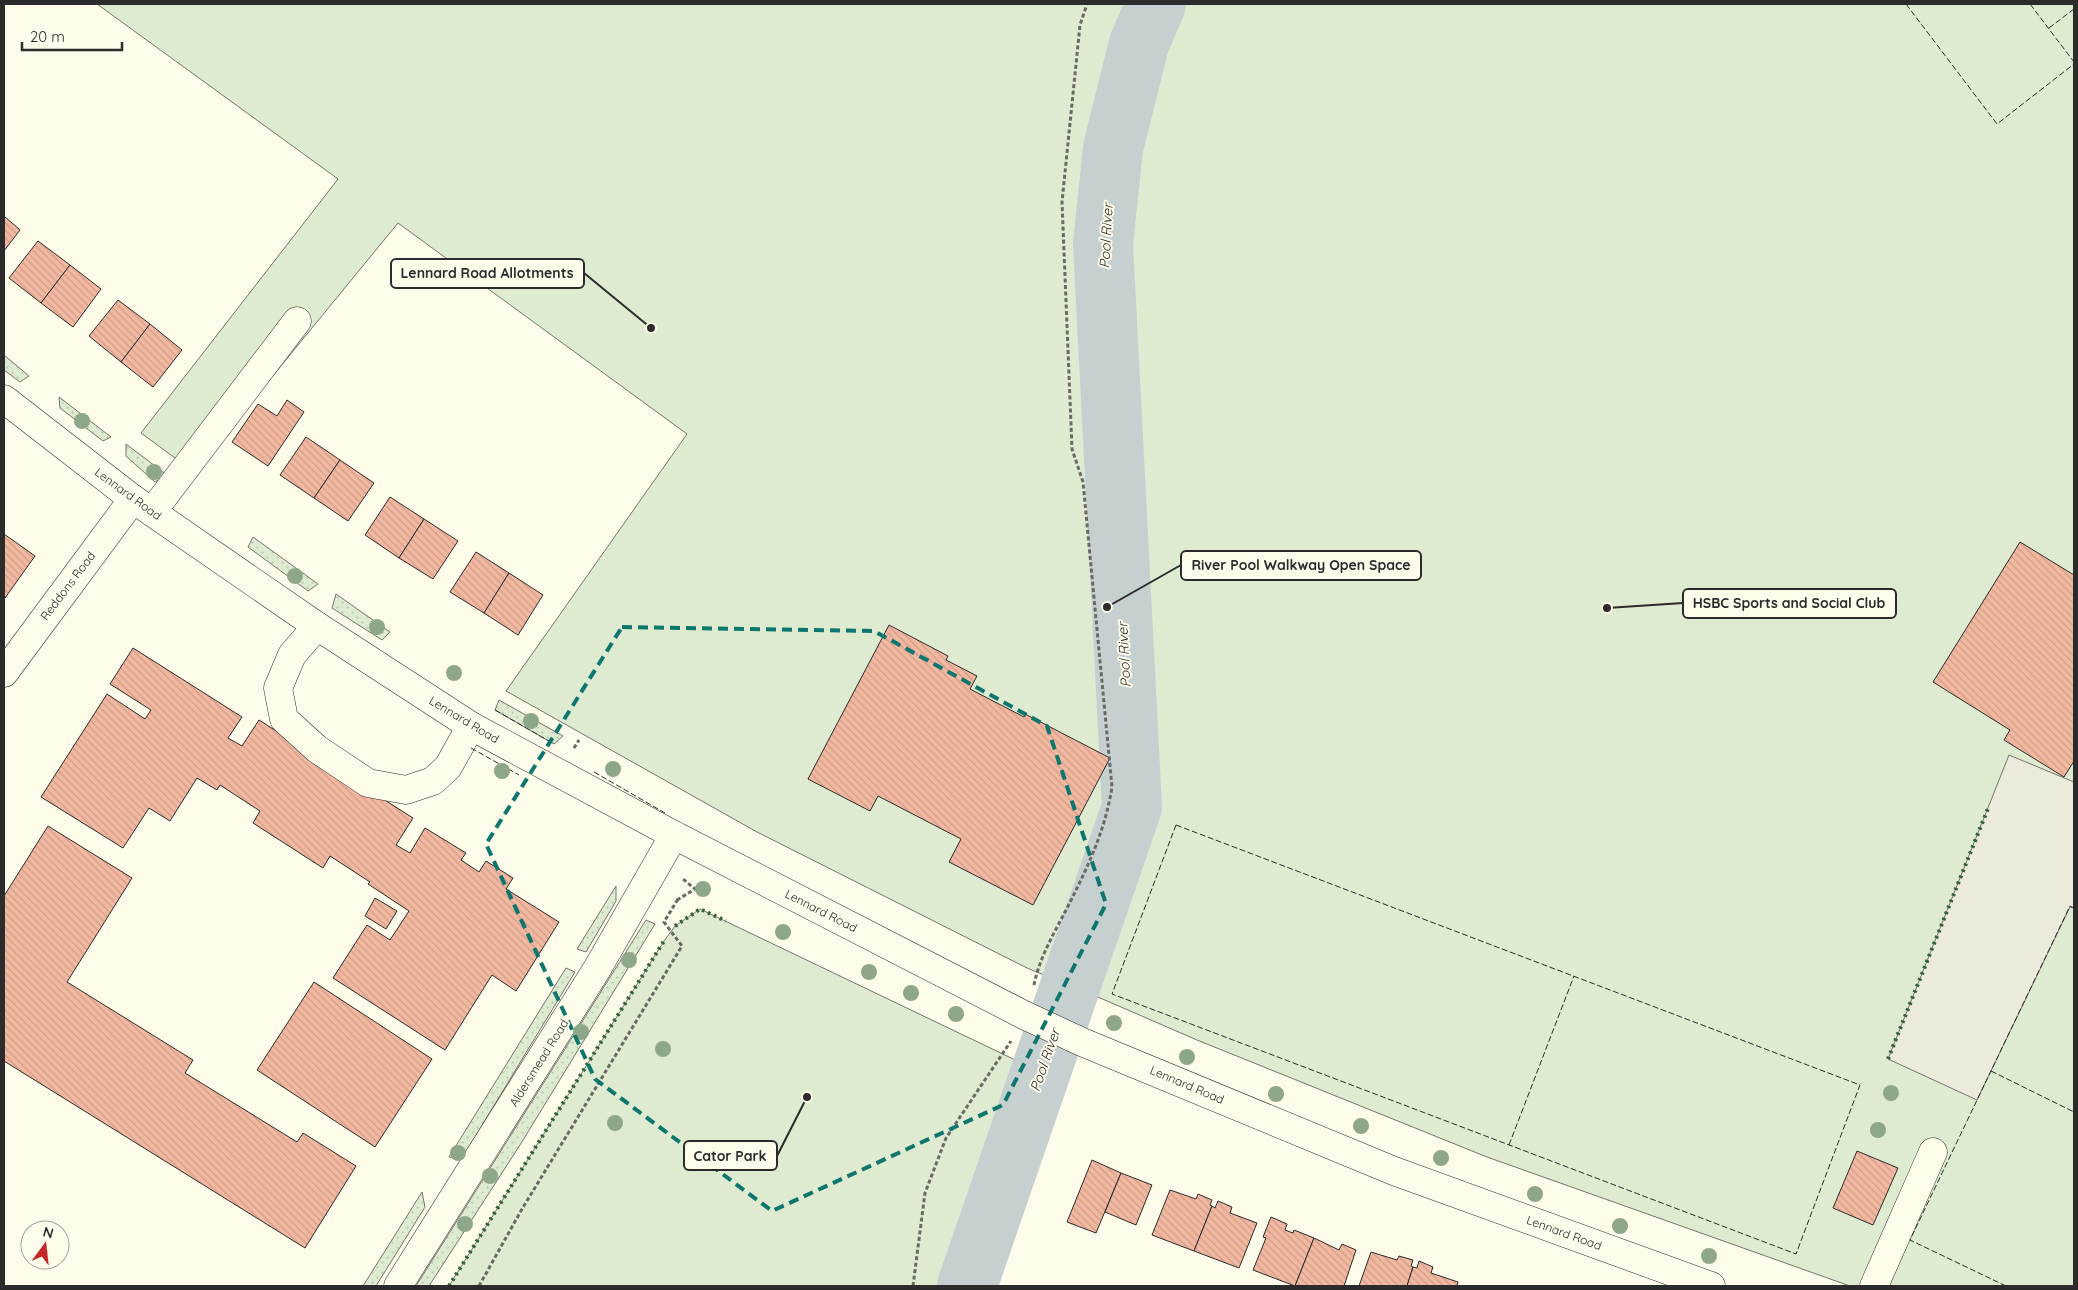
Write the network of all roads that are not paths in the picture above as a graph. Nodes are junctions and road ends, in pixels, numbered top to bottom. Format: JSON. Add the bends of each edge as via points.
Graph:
{"nodes":[{"id":1,"x":297,"y":321,"type":"dead end"},
{"id":2,"x":4,"y":400,"type":"edge"},
{"id":3,"x":142,"y":505,"type":"junction"},
{"id":4,"x":317,"y":626,"type":"junction"},
{"id":5,"x":4,"y":673,"type":"edge"},
{"id":6,"x":471,"y":726,"type":"junction"},
{"id":7,"x":674,"y":835,"type":"junction"},
{"id":8,"x":1933,"y":1152,"type":"dead end"},
{"id":9,"x":398,"y":1286,"type":"edge"},
{"id":10,"x":1711,"y":1286,"type":"edge"},
{"id":11,"x":1874,"y":1286,"type":"edge"}],
"edges":[{"from":1,"to":3,"type":"street","name":"Reddons Road"},
{"from":2,"to":3,"type":"street","name":"Lennard Road"},
{"from":3,"to":4,"type":"street","name":"Lennard Road"},
{"from":3,"to":5,"type":"street","name":"Reddons Road"},
{"from":4,"to":6,"type":"street","name":"Lennard Road"},
{"from":4,"to":6,"type":"street","via":[[292,655],[278,688],[284,719],[317,749],[368,783],[406,790],[433,781],[448,767]]},
{"from":6,"to":7,"type":"street","name":"Lennard Road"},
{"from":7,"to":9,"type":"street","name":"Aldersmead Road","via":[[597,969]]},
{"from":7,"to":10,"type":"street","name":"Lennard Road","via":[[1029,1003],[1082,1042],[1394,1171]]},
{"from":8,"to":11,"type":"street"}]}
